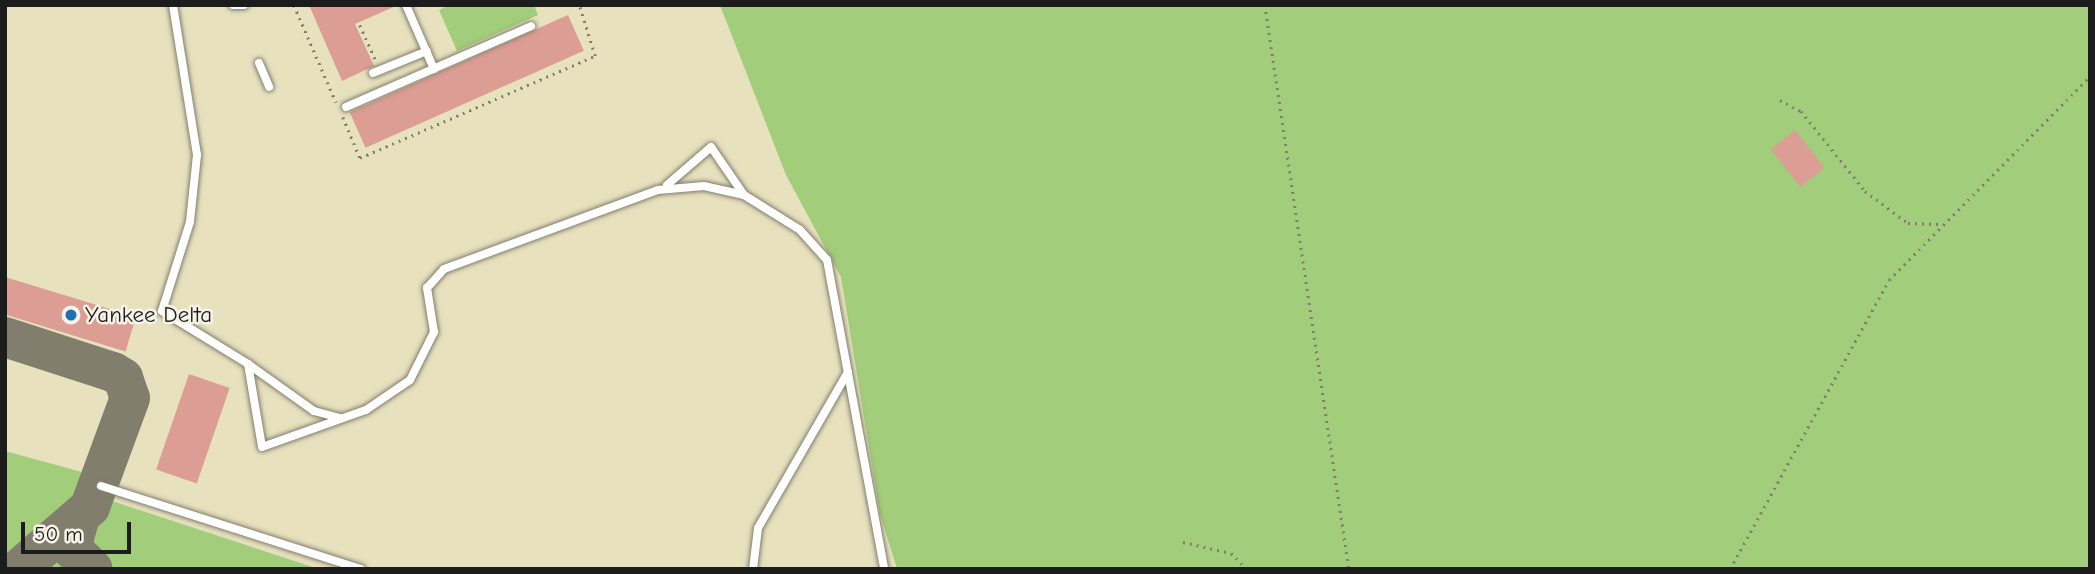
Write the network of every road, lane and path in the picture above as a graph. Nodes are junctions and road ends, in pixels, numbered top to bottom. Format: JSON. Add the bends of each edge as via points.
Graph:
{"nodes":[{"id":1,"x":173,"y":5,"type":"edge"},
{"id":2,"x":233,"y":5,"type":"edge"},
{"id":3,"x":244,"y":5,"type":"edge"},
{"id":4,"x":294,"y":5,"type":"edge"},
{"id":5,"x":406,"y":5,"type":"edge"},
{"id":6,"x":579,"y":5,"type":"edge"},
{"id":7,"x":1265,"y":5,"type":"edge"},
{"id":8,"x":360,"y":25,"type":"dead end"},
{"id":9,"x":531,"y":26,"type":"dead end"},
{"id":10,"x":427,"y":51,"type":"junction"},
{"id":11,"x":259,"y":63,"type":"dead end"},
{"id":12,"x":435,"y":69,"type":"junction"},
{"id":13,"x":376,"y":72,"type":"joint"},
{"id":14,"x":2090,"y":76,"type":"edge"},
{"id":15,"x":270,"y":87,"type":"dead end"},
{"id":16,"x":1780,"y":100,"type":"dead end"},
{"id":17,"x":346,"y":107,"type":"dead end"},
{"id":18,"x":658,"y":190,"type":"junction"},
{"id":19,"x":744,"y":194,"type":"junction"},
{"id":20,"x":1940,"y":224,"type":"junction"},
{"id":21,"x":248,"y":364,"type":"junction"},
{"id":22,"x":848,"y":372,"type":"junction"},
{"id":23,"x":343,"y":419,"type":"junction"},
{"id":24,"x":101,"y":486,"type":"dead end"},
{"id":25,"x":1183,"y":542,"type":"dead end"},
{"id":26,"x":361,"y":569,"type":"edge"},
{"id":27,"x":753,"y":569,"type":"edge"},
{"id":28,"x":882,"y":569,"type":"edge"},
{"id":29,"x":1247,"y":569,"type":"edge"},
{"id":30,"x":1349,"y":569,"type":"edge"},
{"id":31,"x":1730,"y":569,"type":"edge"}],
"edges":[{"from":1,"to":21,"type":"lane","via":[[194,110],[197,166],[190,222],[162,311]]},
{"from":2,"to":3,"type":"lane"},
{"from":4,"to":6,"type":"path","via":[[360,158],[595,56]]},
{"from":5,"to":10,"type":"lane"},
{"from":7,"to":30,"type":"path"},
{"from":8,"to":13,"type":"path"},
{"from":9,"to":12,"type":"lane"},
{"from":10,"to":12,"type":"lane"},
{"from":10,"to":13,"type":"lane"},
{"from":11,"to":15,"type":"lane"},
{"from":12,"to":17,"type":"lane"},
{"from":14,"to":20,"type":"path"},
{"from":16,"to":20,"type":"path","via":[[1801,111],[1865,191],[1908,223]]},
{"from":18,"to":19,"type":"lane","via":[[704,186]]},
{"from":18,"to":19,"type":"lane","via":[[693,169],[712,147]]},
{"from":18,"to":23,"type":"lane","via":[[433,277],[428,354],[410,380]]},
{"from":19,"to":22,"type":"lane","via":[[800,230],[827,260]]},
{"from":20,"to":31,"type":"path","via":[[1872,305]]},
{"from":21,"to":23,"type":"lane","via":[[314,411]]},
{"from":21,"to":23,"type":"lane","via":[[262,447]]},
{"from":22,"to":27,"type":"lane","via":[[758,528]]},
{"from":22,"to":28,"type":"lane"},
{"from":24,"to":26,"type":"lane"},
{"from":25,"to":29,"type":"path","via":[[1231,553]]}]}
